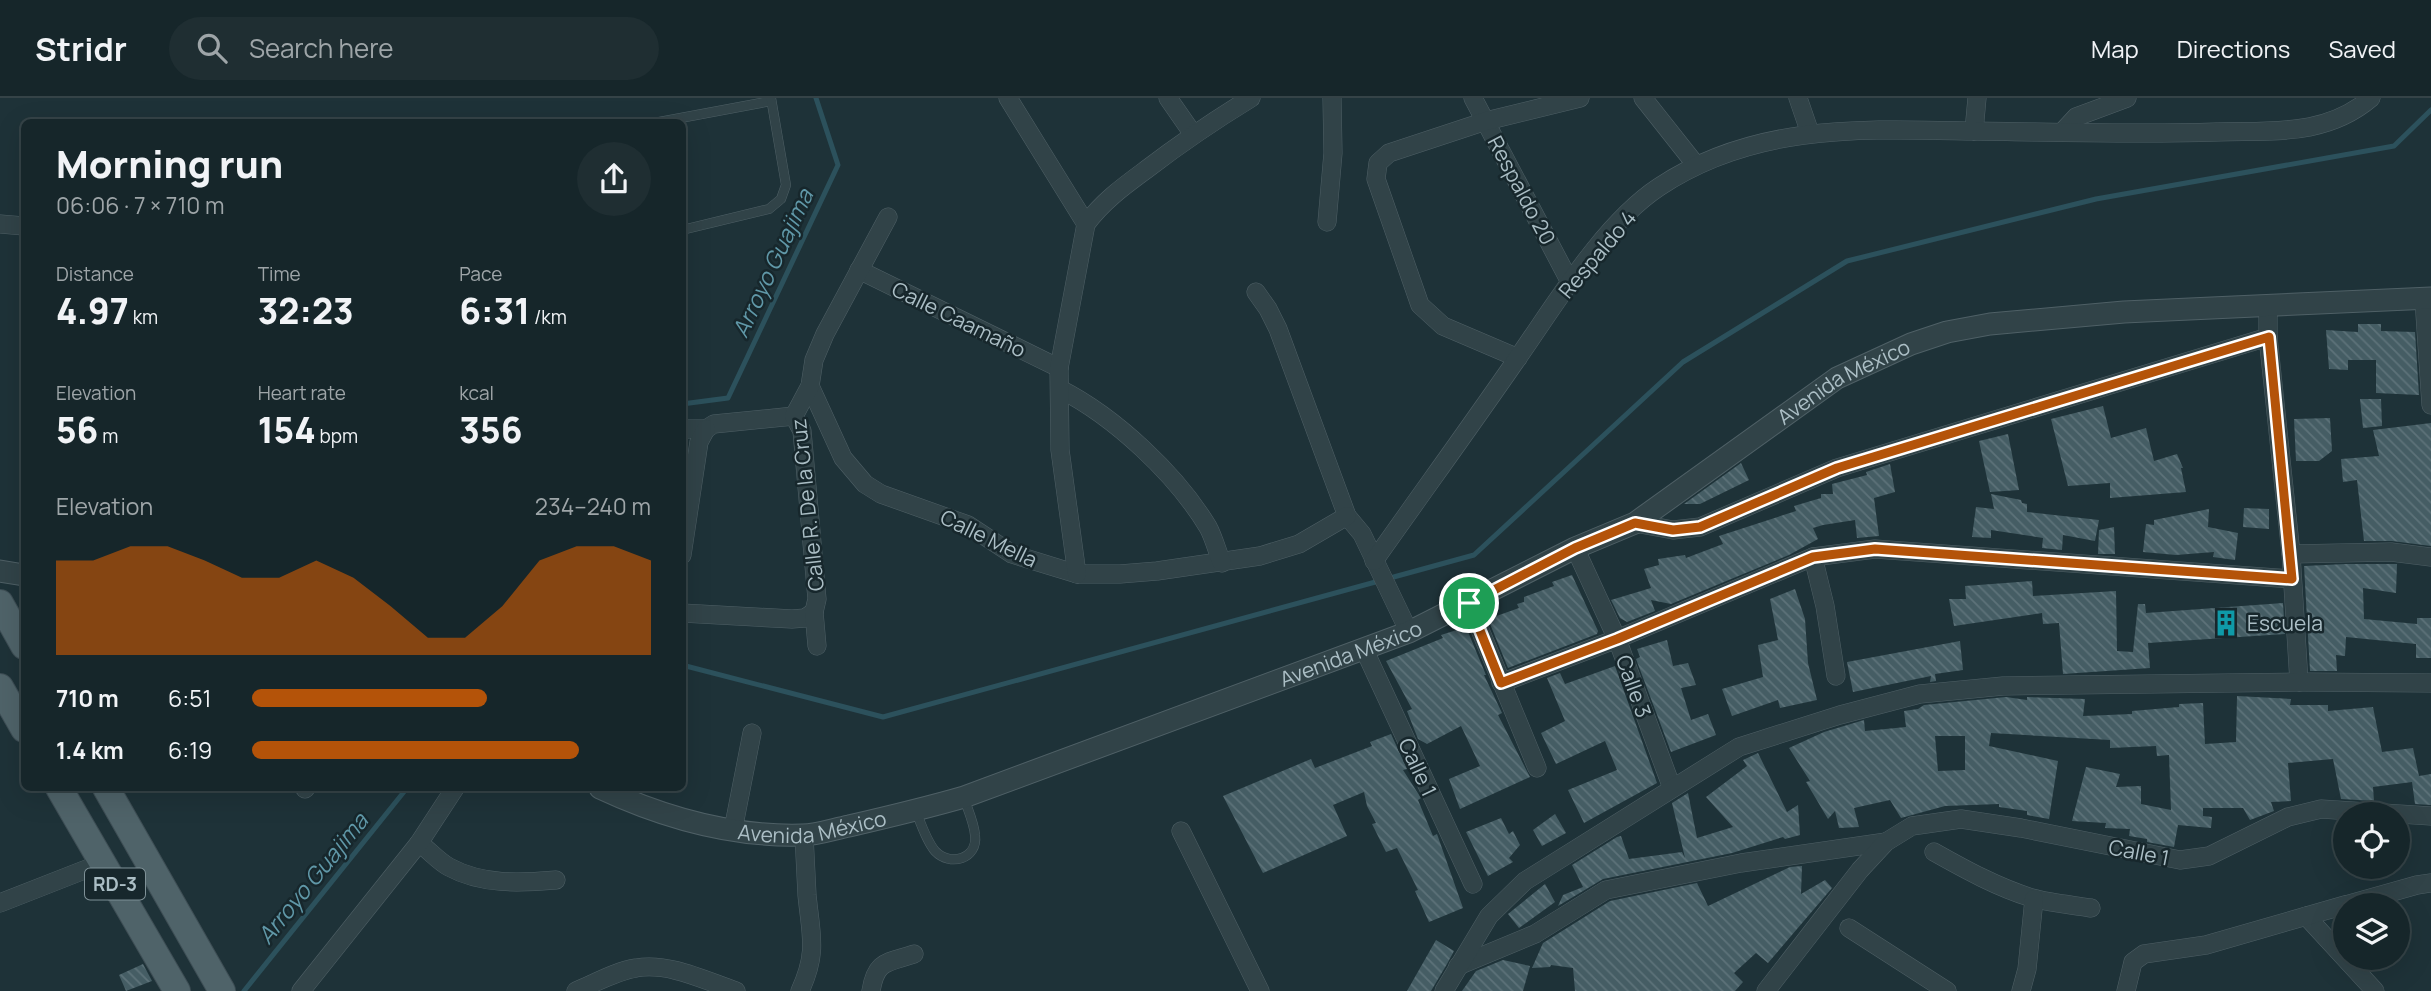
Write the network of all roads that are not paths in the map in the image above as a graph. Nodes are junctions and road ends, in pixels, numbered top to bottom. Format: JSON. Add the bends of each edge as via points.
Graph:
{"nodes":[{"id":1,"x":1008,"y":98,"type":"edge"},
{"id":2,"x":1168,"y":98,"type":"edge"},
{"id":3,"x":1251,"y":98,"type":"edge"},
{"id":4,"x":1332,"y":98,"type":"edge"},
{"id":5,"x":1473,"y":98,"type":"edge"},
{"id":6,"x":1580,"y":98,"type":"edge"},
{"id":7,"x":1643,"y":98,"type":"edge"},
{"id":8,"x":1798,"y":98,"type":"edge"},
{"id":9,"x":1977,"y":98,"type":"edge"},
{"id":10,"x":2127,"y":98,"type":"edge"},
{"id":11,"x":2371,"y":98,"type":"edge"},
{"id":12,"x":771,"y":99,"type":"edge"},
{"id":13,"x":674,"y":119,"type":"edge"},
{"id":14,"x":1486,"y":121,"type":"junction"},
{"id":15,"x":1974,"y":131,"type":"junction"},
{"id":16,"x":2063,"y":131,"type":"junction"},
{"id":17,"x":1810,"y":133,"type":"junction"},
{"id":18,"x":1193,"y":134,"type":"junction"},
{"id":19,"x":1696,"y":165,"type":"junction"},
{"id":20,"x":888,"y":217,"type":"dead end"},
{"id":21,"x":1327,"y":222,"type":"dead end"},
{"id":22,"x":0,"y":224,"type":"edge"},
{"id":23,"x":1086,"y":224,"type":"junction"},
{"id":24,"x":21,"y":226,"type":"edge"},
{"id":25,"x":686,"y":229,"type":"edge"},
{"id":26,"x":859,"y":270,"type":"junction"},
{"id":27,"x":1570,"y":282,"type":"junction"},
{"id":28,"x":1256,"y":292,"type":"dead end"},
{"id":29,"x":2427,"y":298,"type":"edge"},
{"id":30,"x":2268,"y":306,"type":"junction"},
{"id":31,"x":2269,"y":337,"type":"junction"},
{"id":32,"x":1518,"y":358,"type":"junction"},
{"id":33,"x":1059,"y":368,"type":"junction"},
{"id":34,"x":810,"y":386,"type":"junction"},
{"id":35,"x":1060,"y":389,"type":"junction"},
{"id":36,"x":2431,"y":405,"type":"edge"},
{"id":37,"x":794,"y":416,"type":"junction"},
{"id":38,"x":686,"y":429,"type":"edge"},
{"id":39,"x":706,"y":429,"type":"junction"},
{"id":40,"x":1347,"y":516,"type":"junction"},
{"id":41,"x":1635,"y":523,"type":"junction"},
{"id":42,"x":686,"y":528,"type":"edge"},
{"id":43,"x":1575,"y":548,"type":"junction"},
{"id":44,"x":2291,"y":554,"type":"junction"},
{"id":45,"x":1813,"y":557,"type":"junction"},
{"id":46,"x":2431,"y":557,"type":"edge"},
{"id":47,"x":1374,"y":561,"type":"junction"},
{"id":48,"x":1222,"y":563,"type":"junction"},
{"id":49,"x":0,"y":571,"type":"edge"},
{"id":50,"x":21,"y":574,"type":"edge"},
{"id":51,"x":1077,"y":574,"type":"junction"},
{"id":52,"x":2292,"y":579,"type":"junction"},
{"id":53,"x":0,"y":603,"type":"edge"},
{"id":54,"x":1469,"y":603,"type":"junction"},
{"id":55,"x":686,"y":612,"type":"edge"},
{"id":56,"x":814,"y":612,"type":"junction"},
{"id":57,"x":1409,"y":632,"type":"junction"},
{"id":58,"x":1617,"y":639,"type":"junction"},
{"id":59,"x":21,"y":641,"type":"edge"},
{"id":60,"x":817,"y":646,"type":"dead end"},
{"id":61,"x":1364,"y":649,"type":"junction"},
{"id":62,"x":1836,"y":676,"type":"dead end"},
{"id":63,"x":2299,"y":682,"type":"junction"},
{"id":64,"x":1501,"y":683,"type":"junction"},
{"id":65,"x":2431,"y":683,"type":"edge"},
{"id":66,"x":0,"y":687,"type":"edge"},
{"id":67,"x":21,"y":724,"type":"edge"},
{"id":68,"x":752,"y":733,"type":"dead end"},
{"id":69,"x":1537,"y":768,"type":"dead end"},
{"id":70,"x":1672,"y":789,"type":"junction"},
{"id":71,"x":61,"y":791,"type":"edge"},
{"id":72,"x":111,"y":791,"type":"edge"},
{"id":73,"x":453,"y":791,"type":"edge"},
{"id":74,"x":606,"y":791,"type":"edge"},
{"id":75,"x":964,"y":797,"type":"junction"},
{"id":76,"x":916,"y":811,"type":"junction"},
{"id":77,"x":2431,"y":816,"type":"edge"},
{"id":78,"x":733,"y":830,"type":"junction"},
{"id":79,"x":1181,"y":831,"type":"dead end"},
{"id":80,"x":804,"y":835,"type":"junction"},
{"id":81,"x":419,"y":842,"type":"junction"},
{"id":82,"x":1886,"y":842,"type":"junction"},
{"id":83,"x":1934,"y":852,"type":"dead end"},
{"id":84,"x":102,"y":863,"type":"junction"},
{"id":85,"x":556,"y":880,"type":"dead end"},
{"id":86,"x":2431,"y":883,"type":"edge"},
{"id":87,"x":1473,"y":884,"type":"dead end"},
{"id":88,"x":2389,"y":893,"type":"edge"},
{"id":89,"x":2034,"y":899,"type":"junction"},
{"id":90,"x":0,"y":903,"type":"edge"},
{"id":91,"x":2091,"y":908,"type":"dead end"},
{"id":92,"x":2333,"y":909,"type":"edge"},
{"id":93,"x":2306,"y":916,"type":"junction"},
{"id":94,"x":1849,"y":928,"type":"dead end"},
{"id":95,"x":914,"y":954,"type":"dead end"},
{"id":96,"x":1458,"y":965,"type":"junction"},
{"id":97,"x":174,"y":986,"type":"edge"},
{"id":98,"x":222,"y":991,"type":"edge"},
{"id":99,"x":301,"y":991,"type":"edge"},
{"id":100,"x":576,"y":991,"type":"edge"},
{"id":101,"x":736,"y":991,"type":"edge"},
{"id":102,"x":800,"y":991,"type":"edge"},
{"id":103,"x":870,"y":991,"type":"edge"},
{"id":104,"x":1260,"y":991,"type":"edge"},
{"id":105,"x":1444,"y":991,"type":"edge"},
{"id":106,"x":1450,"y":991,"type":"edge"},
{"id":107,"x":1766,"y":991,"type":"edge"},
{"id":108,"x":1947,"y":991,"type":"edge"},
{"id":109,"x":2021,"y":991,"type":"edge"},
{"id":110,"x":2126,"y":991,"type":"edge"},
{"id":111,"x":2375,"y":991,"type":"edge"}],
"edges":[{"from":1,"to":23,"type":"street"},
{"from":2,"to":18,"type":"street"},
{"from":3,"to":18,"type":"street"},
{"from":4,"to":21,"type":"street","via":[[1333,163]]},
{"from":5,"to":14,"type":"street","name":"Respaldo 20"},
{"from":6,"to":14,"type":"street"},
{"from":7,"to":19,"type":"street"},
{"from":8,"to":17,"type":"street"},
{"from":9,"to":15,"type":"street"},
{"from":10,"to":16,"type":"street","via":[[2077,117]]},
{"from":11,"to":16,"type":"street","name":"Respaldo 4","via":[[2330,123],[2304,129],[2155,134]]},
{"from":12,"to":13,"type":"lane"},
{"from":12,"to":25,"type":"lane","via":[[786,184],[781,199],[769,209]]},
{"from":14,"to":27,"type":"street","name":"Respaldo 20"},
{"from":14,"to":32,"type":"street","via":[[1389,153],[1378,163],[1376,178],[1420,305],[1443,326]]},
{"from":15,"to":16,"type":"street","name":"Respaldo 4"},
{"from":15,"to":17,"type":"street","name":"Respaldo 4"},
{"from":17,"to":19,"type":"street","name":"Respaldo 4","via":[[1743,148]]},
{"from":18,"to":23,"type":"street","via":[[1112,195]]},
{"from":19,"to":27,"type":"street","name":"Respaldo 4","via":[[1656,189],[1618,223]]},
{"from":20,"to":26,"type":"street","name":"Calle R. De la Cruz"},
{"from":22,"to":24,"type":"street"},
{"from":23,"to":33,"type":"street"},
{"from":26,"to":33,"type":"street","name":"Calle Caamaño"},
{"from":26,"to":34,"type":"street","name":"Calle R. De la Cruz","via":[[814,360]]},
{"from":27,"to":32,"type":"street","name":"Respaldo 4"},
{"from":28,"to":40,"type":"street","via":[[1278,329]]},
{"from":29,"to":30,"type":"street","name":"Avenida México"},
{"from":29,"to":36,"type":"street"},
{"from":30,"to":31,"type":"street"},
{"from":30,"to":41,"type":"street","name":"Avenida México","via":[[1990,324],[1911,344],[1837,378]]},
{"from":31,"to":41,"type":"street","via":[[1837,468],[1700,527],[1673,530]]},
{"from":31,"to":44,"type":"street"},
{"from":32,"to":47,"type":"street","name":"Respaldo 4"},
{"from":33,"to":35,"type":"street"},
{"from":34,"to":37,"type":"street","name":"Calle R. De la Cruz"},
{"from":34,"to":51,"type":"street","name":"Calle Mella","via":[[843,458],[865,484],[968,525],[1012,554]]},
{"from":35,"to":48,"type":"street","via":[[1116,426],[1170,476],[1209,528]]},
{"from":35,"to":51,"type":"street","via":[[1060,450]]},
{"from":37,"to":39,"type":"street","via":[[715,424]]},
{"from":37,"to":56,"type":"street","name":"Calle R. De la Cruz","via":[[802,431],[817,599]]},
{"from":38,"to":39,"type":"street"},
{"from":39,"to":42,"type":"street","via":[[699,442]]},
{"from":40,"to":47,"type":"street","via":[[1362,534]]},
{"from":40,"to":48,"type":"street","name":"Calle Mella","via":[[1298,544]]},
{"from":41,"to":43,"type":"street","name":"Avenida México"},
{"from":43,"to":54,"type":"street","name":"Avenida México"},
{"from":43,"to":58,"type":"street","name":"Calle 3"},
{"from":44,"to":46,"type":"street","via":[[2391,552]]},
{"from":44,"to":52,"type":"street"},
{"from":45,"to":52,"type":"street","via":[[1875,549]]},
{"from":45,"to":58,"type":"street"},
{"from":45,"to":62,"type":"street"},
{"from":47,"to":57,"type":"street"},
{"from":48,"to":51,"type":"street","name":"Calle Mella"},
{"from":49,"to":50,"type":"street"},
{"from":52,"to":63,"type":"street"},
{"from":53,"to":59,"type":"main road"},
{"from":54,"to":57,"type":"street","name":"Avenida México"},
{"from":54,"to":64,"type":"street"},
{"from":55,"to":56,"type":"street","via":[[792,620]]},
{"from":56,"to":60,"type":"street","name":"Calle R. De la Cruz"},
{"from":57,"to":61,"type":"street","name":"Avenida México"},
{"from":58,"to":64,"type":"street"},
{"from":58,"to":70,"type":"street","name":"Calle 3"},
{"from":61,"to":75,"type":"street","name":"Avenida México"},
{"from":61,"to":87,"type":"street","name":"Calle 1"},
{"from":63,"to":65,"type":"street"},
{"from":63,"to":70,"type":"street","via":[[2003,686],[1920,694],[1739,747]]},
{"from":64,"to":69,"type":"street"},
{"from":66,"to":67,"type":"main road"},
{"from":68,"to":78,"type":"street"},
{"from":70,"to":96,"type":"street","via":[[1525,881],[1489,916]]},
{"from":71,"to":84,"type":"main road","number":"RD-3"},
{"from":72,"to":98,"type":"main road","number":"RD-3"},
{"from":73,"to":81,"type":"street"},
{"from":74,"to":78,"type":"street","name":"Avenida México","via":[[629,802]]},
{"from":75,"to":76,"type":"street","name":"Avenida México"},
{"from":75,"to":76,"type":"lane","via":[[975,835],[974,847],[960,860],[940,856]]},
{"from":76,"to":80,"type":"street","name":"Avenida México"},
{"from":77,"to":82,"type":"street","name":"Calle 1","via":[[2321,809],[2288,817],[2209,856],[2180,860],[1961,819],[1912,826]]},
{"from":78,"to":80,"type":"street","name":"Avenida México"},
{"from":79,"to":104,"type":"street"},
{"from":80,"to":102,"type":"street","via":[[813,939],[809,972]]},
{"from":81,"to":85,"type":"street","via":[[447,866],[470,876],[511,883]]},
{"from":81,"to":99,"type":"street"},
{"from":82,"to":96,"type":"street","via":[[1741,863],[1606,890],[1535,934]]},
{"from":82,"to":107,"type":"street"},
{"from":83,"to":89,"type":"street","via":[[1990,883]]},
{"from":84,"to":90,"type":"street"},
{"from":84,"to":97,"type":"main road","number":"RD-3"},
{"from":86,"to":88,"type":"street"},
{"from":89,"to":91,"type":"street"},
{"from":89,"to":109,"type":"street"},
{"from":92,"to":93,"type":"street"},
{"from":93,"to":110,"type":"street","via":[[2206,945],[2144,954],[2133,962]]},
{"from":93,"to":111,"type":"street"},
{"from":94,"to":108,"type":"street"},
{"from":95,"to":103,"type":"street","via":[[877,969]]},
{"from":96,"to":105,"type":"street"},
{"from":96,"to":106,"type":"street"},
{"from":100,"to":101,"type":"street","via":[[624,971],[649,967]]}]}
